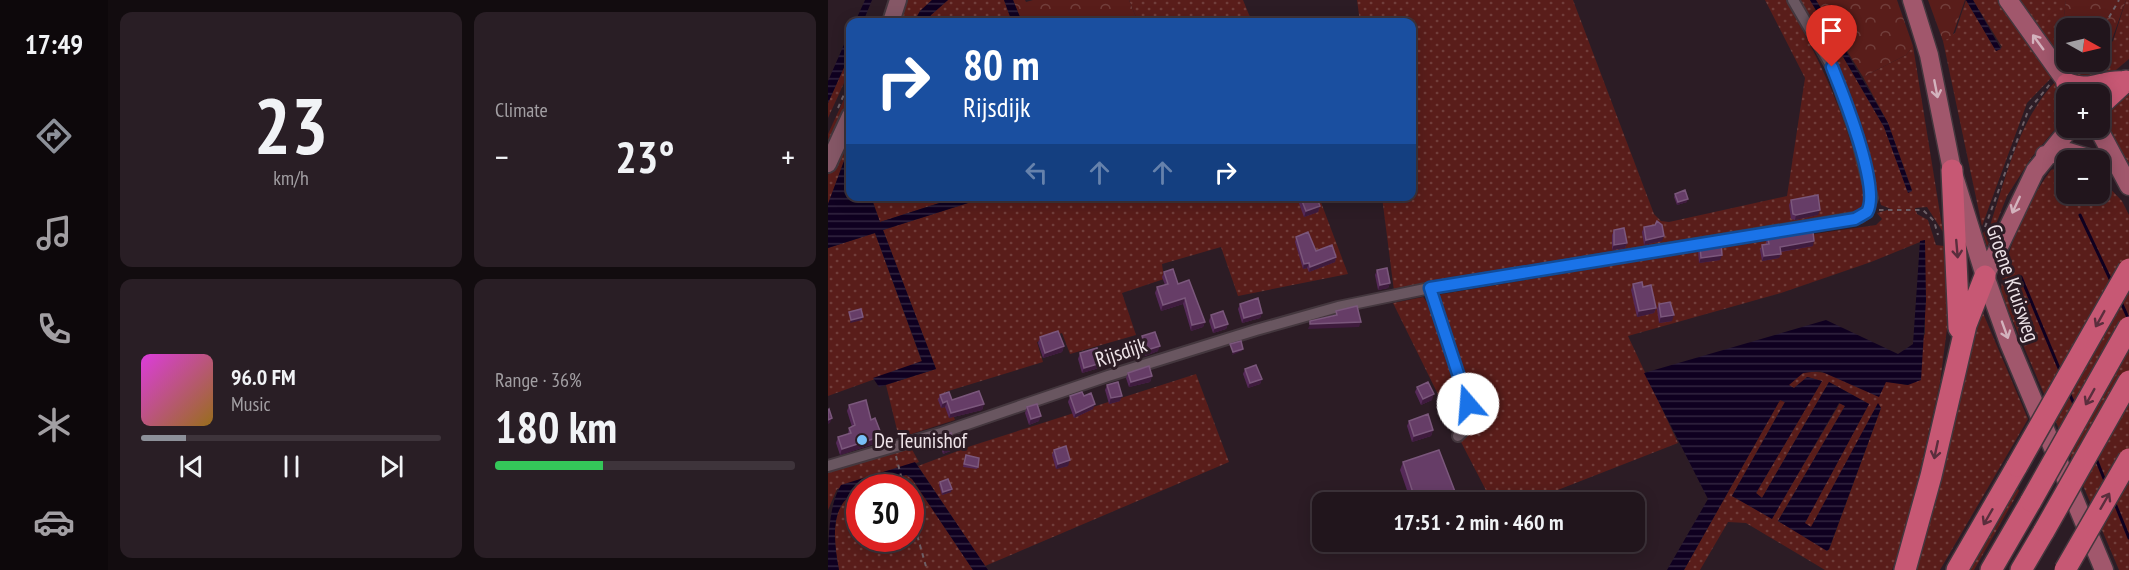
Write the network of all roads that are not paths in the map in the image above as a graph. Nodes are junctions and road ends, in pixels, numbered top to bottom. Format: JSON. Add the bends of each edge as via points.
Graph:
{"nodes":[{"id":1,"x":898,"y":0,"type":"edge"},
{"id":2,"x":1793,"y":0,"type":"edge"},
{"id":3,"x":1912,"y":0,"type":"edge"},
{"id":4,"x":2008,"y":0,"type":"edge"},
{"id":5,"x":892,"y":18,"type":"edge"},
{"id":6,"x":2127,"y":80,"type":"edge"},
{"id":7,"x":2068,"y":84,"type":"edge"},
{"id":8,"x":2102,"y":84,"type":"edge"},
{"id":9,"x":2110,"y":96,"type":"edge"},
{"id":10,"x":844,"y":113,"type":"edge"},
{"id":11,"x":2061,"y":138,"type":"edge"},
{"id":12,"x":2103,"y":138,"type":"edge"},
{"id":13,"x":2056,"y":154,"type":"edge"},
{"id":14,"x":2045,"y":155,"type":"junction"},
{"id":15,"x":828,"y":164,"type":"edge"},
{"id":16,"x":1952,"y":170,"type":"joint"},
{"id":17,"x":2110,"y":173,"type":"edge"},
{"id":18,"x":2129,"y":186,"type":"edge"},
{"id":19,"x":2129,"y":192,"type":"edge"},
{"id":20,"x":1963,"y":235,"type":"junction"},
{"id":21,"x":2129,"y":269,"type":"edge"},
{"id":22,"x":1985,"y":276,"type":"junction"},
{"id":23,"x":1430,"y":288,"type":"junction"},
{"id":24,"x":2129,"y":327,"type":"edge"},
{"id":25,"x":1960,"y":351,"type":"junction"},
{"id":26,"x":2129,"y":381,"type":"edge"},
{"id":27,"x":1458,"y":436,"type":"dead end"},
{"id":28,"x":2129,"y":459,"type":"edge"},
{"id":29,"x":828,"y":466,"type":"edge"},
{"id":30,"x":1905,"y":570,"type":"edge"},
{"id":31,"x":1958,"y":570,"type":"edge"},
{"id":32,"x":1991,"y":570,"type":"edge"},
{"id":33,"x":2021,"y":570,"type":"edge"},
{"id":34,"x":2065,"y":570,"type":"edge"},
{"id":35,"x":2104,"y":570,"type":"edge"}],
"edges":[{"from":1,"to":5,"type":"main road"},
{"from":2,"to":23,"type":"street","name":"Rijsdijk","via":[[1832,67],[1846,104],[1872,198],[1864,215]]},
{"from":3,"to":16,"type":"main road","one_way":true,"via":[[1923,32]]},
{"from":7,"to":4,"type":"main road","one_way":true},
{"from":6,"to":8,"type":"highway"},
{"from":6,"to":9,"type":"highway"},
{"from":10,"to":15,"type":"main road"},
{"from":11,"to":14,"type":"main road"},
{"from":12,"to":18,"type":"main road"},
{"from":13,"to":14,"type":"main road"},
{"from":14,"to":22,"type":"main road","one_way":true,"via":[[2021,196]]},
{"from":16,"to":20,"type":"highway"},
{"from":17,"to":19,"type":"main road"},
{"from":20,"to":22,"type":"main road","name":"Groene Kruisweg"},
{"from":20,"to":25,"type":"highway","one_way":true},
{"from":21,"to":31,"type":"highway","one_way":true,"bridge":true},
{"from":22,"to":25,"type":"highway"},
{"from":22,"to":35,"type":"main road","name":"Groene Kruisweg","one_way":true},
{"from":23,"to":27,"type":"street","via":[[1468,404],[1470,419]]},
{"from":23,"to":29,"type":"street","name":"Rijsdijk","via":[[1338,307],[1256,330]]},
{"from":24,"to":32,"type":"highway","one_way":true,"bridge":true},
{"from":25,"to":30,"type":"highway","one_way":true},
{"from":26,"to":33,"type":"highway","bridge":true},
{"from":34,"to":28,"type":"highway","one_way":true,"bridge":true}]}
